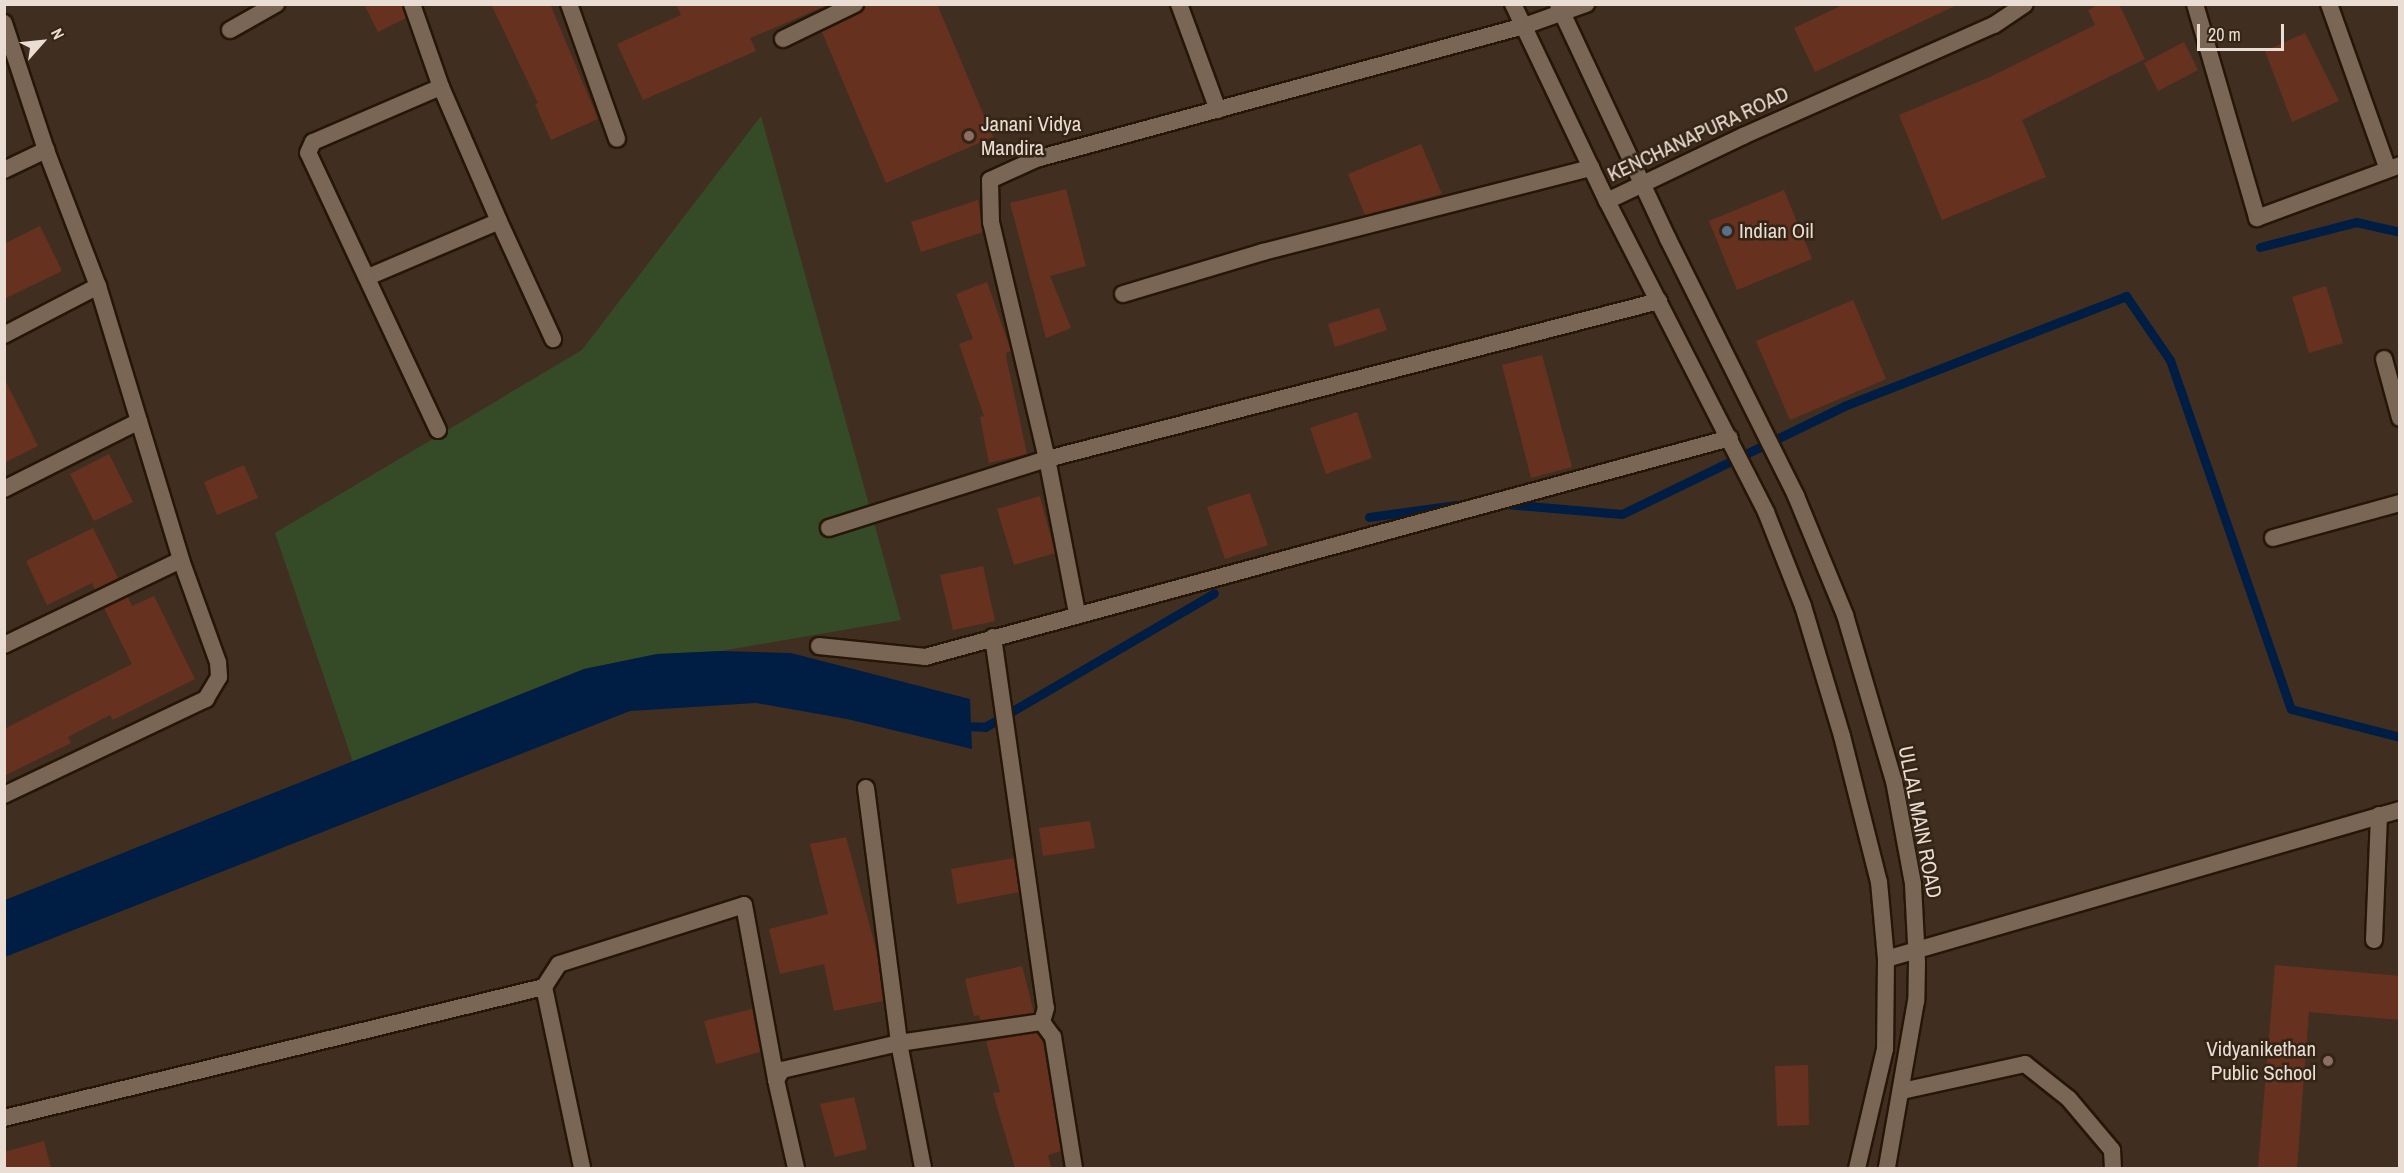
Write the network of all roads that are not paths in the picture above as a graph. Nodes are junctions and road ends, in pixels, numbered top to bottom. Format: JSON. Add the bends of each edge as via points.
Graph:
{"nodes":[{"id":1,"x":276,"y":4,"type":"edge"},
{"id":2,"x":412,"y":4,"type":"edge"},
{"id":3,"x":569,"y":4,"type":"edge"},
{"id":4,"x":855,"y":4,"type":"edge"},
{"id":5,"x":1179,"y":4,"type":"edge"},
{"id":6,"x":1513,"y":4,"type":"edge"},
{"id":7,"x":1586,"y":4,"type":"edge"},
{"id":8,"x":2025,"y":4,"type":"edge"},
{"id":9,"x":2195,"y":4,"type":"edge"},
{"id":10,"x":2329,"y":4,"type":"edge"},
{"id":11,"x":1560,"y":9,"type":"edge"},
{"id":12,"x":4,"y":23,"type":"edge"},
{"id":13,"x":1524,"y":26,"type":"junction"},
{"id":14,"x":230,"y":30,"type":"dead end"},
{"id":15,"x":783,"y":39,"type":"dead end"},
{"id":16,"x":441,"y":87,"type":"junction"},
{"id":17,"x":1218,"y":110,"type":"junction"},
{"id":18,"x":617,"y":139,"type":"dead end"},
{"id":19,"x":46,"y":150,"type":"junction"},
{"id":20,"x":2393,"y":166,"type":"edge"},
{"id":21,"x":1591,"y":168,"type":"junction"},
{"id":22,"x":4,"y":170,"type":"edge"},
{"id":23,"x":1641,"y":184,"type":"junction"},
{"id":24,"x":1607,"y":201,"type":"junction"},
{"id":25,"x":499,"y":220,"type":"junction"},
{"id":26,"x":368,"y":277,"type":"junction"},
{"id":27,"x":98,"y":286,"type":"junction"},
{"id":28,"x":1123,"y":294,"type":"dead end"},
{"id":29,"x":1659,"y":301,"type":"junction"},
{"id":30,"x":4,"y":335,"type":"edge"},
{"id":31,"x":553,"y":339,"type":"dead end"},
{"id":32,"x":2384,"y":359,"type":"dead end"},
{"id":33,"x":2400,"y":418,"type":"edge"},
{"id":34,"x":139,"y":421,"type":"junction"},
{"id":35,"x":438,"y":430,"type":"dead end"},
{"id":36,"x":1730,"y":438,"type":"junction"},
{"id":37,"x":1047,"y":459,"type":"junction"},
{"id":38,"x":4,"y":489,"type":"edge"},
{"id":39,"x":2400,"y":504,"type":"edge"},
{"id":40,"x":829,"y":528,"type":"dead end"},
{"id":41,"x":2273,"y":538,"type":"dead end"},
{"id":42,"x":181,"y":560,"type":"junction"},
{"id":43,"x":1077,"y":613,"type":"junction"},
{"id":44,"x":993,"y":637,"type":"junction"},
{"id":45,"x":4,"y":645,"type":"edge"},
{"id":46,"x":819,"y":646,"type":"dead end"},
{"id":47,"x":866,"y":788,"type":"dead end"},
{"id":48,"x":4,"y":795,"type":"edge"},
{"id":49,"x":2400,"y":810,"type":"edge"},
{"id":50,"x":2379,"y":815,"type":"junction"},
{"id":51,"x":2374,"y":940,"type":"dead end"},
{"id":52,"x":1916,"y":950,"type":"junction"},
{"id":53,"x":1886,"y":959,"type":"junction"},
{"id":54,"x":544,"y":987,"type":"junction"},
{"id":55,"x":1042,"y":1022,"type":"junction"},
{"id":56,"x":899,"y":1043,"type":"junction"},
{"id":57,"x":776,"y":1080,"type":"junction"},
{"id":58,"x":1902,"y":1091,"type":"junction"},
{"id":59,"x":4,"y":1118,"type":"edge"},
{"id":60,"x":582,"y":1168,"type":"edge"},
{"id":61,"x":796,"y":1168,"type":"edge"},
{"id":62,"x":923,"y":1168,"type":"edge"},
{"id":63,"x":1074,"y":1168,"type":"edge"},
{"id":64,"x":1857,"y":1168,"type":"edge"},
{"id":65,"x":1887,"y":1168,"type":"edge"},
{"id":66,"x":2113,"y":1168,"type":"edge"}],
"edges":[{"from":1,"to":14,"type":"street"},
{"from":2,"to":16,"type":"street"},
{"from":3,"to":18,"type":"street"},
{"from":4,"to":15,"type":"street"},
{"from":5,"to":17,"type":"street"},
{"from":6,"to":13,"type":"street"},
{"from":7,"to":11,"type":"street"},
{"from":8,"to":23,"type":"street","name":"KENCHANAPURA ROAD","via":[[1994,25]]},
{"from":9,"to":20,"type":"street","via":[[2257,218]]},
{"from":10,"to":20,"type":"street"},
{"from":11,"to":13,"type":"street"},
{"from":11,"to":23,"type":"street","name":"ULLAL MAIN ROAD"},
{"from":12,"to":19,"type":"street"},
{"from":13,"to":17,"type":"street"},
{"from":13,"to":21,"type":"street"},
{"from":16,"to":25,"type":"street"},
{"from":16,"to":26,"type":"street","via":[[312,141],[308,153]]},
{"from":17,"to":37,"type":"street","via":[[1036,159],[990,180],[992,222]]},
{"from":19,"to":22,"type":"street"},
{"from":19,"to":27,"type":"street"},
{"from":21,"to":24,"type":"street"},
{"from":21,"to":28,"type":"street","via":[[1263,252]]},
{"from":23,"to":24,"type":"street","name":"KENCHANAPURA ROAD"},
{"from":23,"to":52,"type":"street","name":"ULLAL MAIN ROAD","via":[[1796,496],[1845,615],[1894,781],[1913,884]]},
{"from":24,"to":29,"type":"street","name":"KENCHANAPURA ROAD"},
{"from":25,"to":26,"type":"street"},
{"from":25,"to":31,"type":"street"},
{"from":26,"to":35,"type":"street"},
{"from":27,"to":30,"type":"street"},
{"from":27,"to":34,"type":"street"},
{"from":29,"to":36,"type":"street","name":"KENCHANAPURA ROAD"},
{"from":29,"to":37,"type":"street"},
{"from":32,"to":33,"type":"street"},
{"from":34,"to":38,"type":"street"},
{"from":34,"to":42,"type":"street"},
{"from":36,"to":43,"type":"street"},
{"from":36,"to":53,"type":"street","name":"KENCHANAPURA ROAD","via":[[1766,512],[1803,606],[1842,736],[1879,882]]},
{"from":37,"to":40,"type":"street"},
{"from":37,"to":43,"type":"street"},
{"from":39,"to":41,"type":"street"},
{"from":42,"to":45,"type":"street"},
{"from":42,"to":48,"type":"street","via":[[218,662],[219,677],[214,690],[206,699]]},
{"from":43,"to":44,"type":"street"},
{"from":44,"to":46,"type":"street","via":[[925,657]]},
{"from":44,"to":55,"type":"street","via":[[1046,1008]]},
{"from":47,"to":56,"type":"street"},
{"from":49,"to":50,"type":"street"},
{"from":50,"to":51,"type":"street"},
{"from":50,"to":52,"type":"street"},
{"from":52,"to":53,"type":"street"},
{"from":52,"to":58,"type":"street","name":"ULLAL MAIN ROAD","via":[[1916,1001]]},
{"from":53,"to":64,"type":"street","via":[[1885,1048]]},
{"from":54,"to":57,"type":"street","via":[[559,964],[744,905]]},
{"from":54,"to":59,"type":"street"},
{"from":54,"to":60,"type":"street"},
{"from":55,"to":56,"type":"street"},
{"from":55,"to":63,"type":"street","via":[[1053,1037]]},
{"from":56,"to":57,"type":"street","via":[[785,1069]]},
{"from":56,"to":62,"type":"street"},
{"from":57,"to":61,"type":"street"},
{"from":58,"to":65,"type":"street","name":"ULLAL MAIN ROAD"},
{"from":58,"to":66,"type":"street","via":[[2025,1064],[2076,1107],[2112,1150]]}]}
